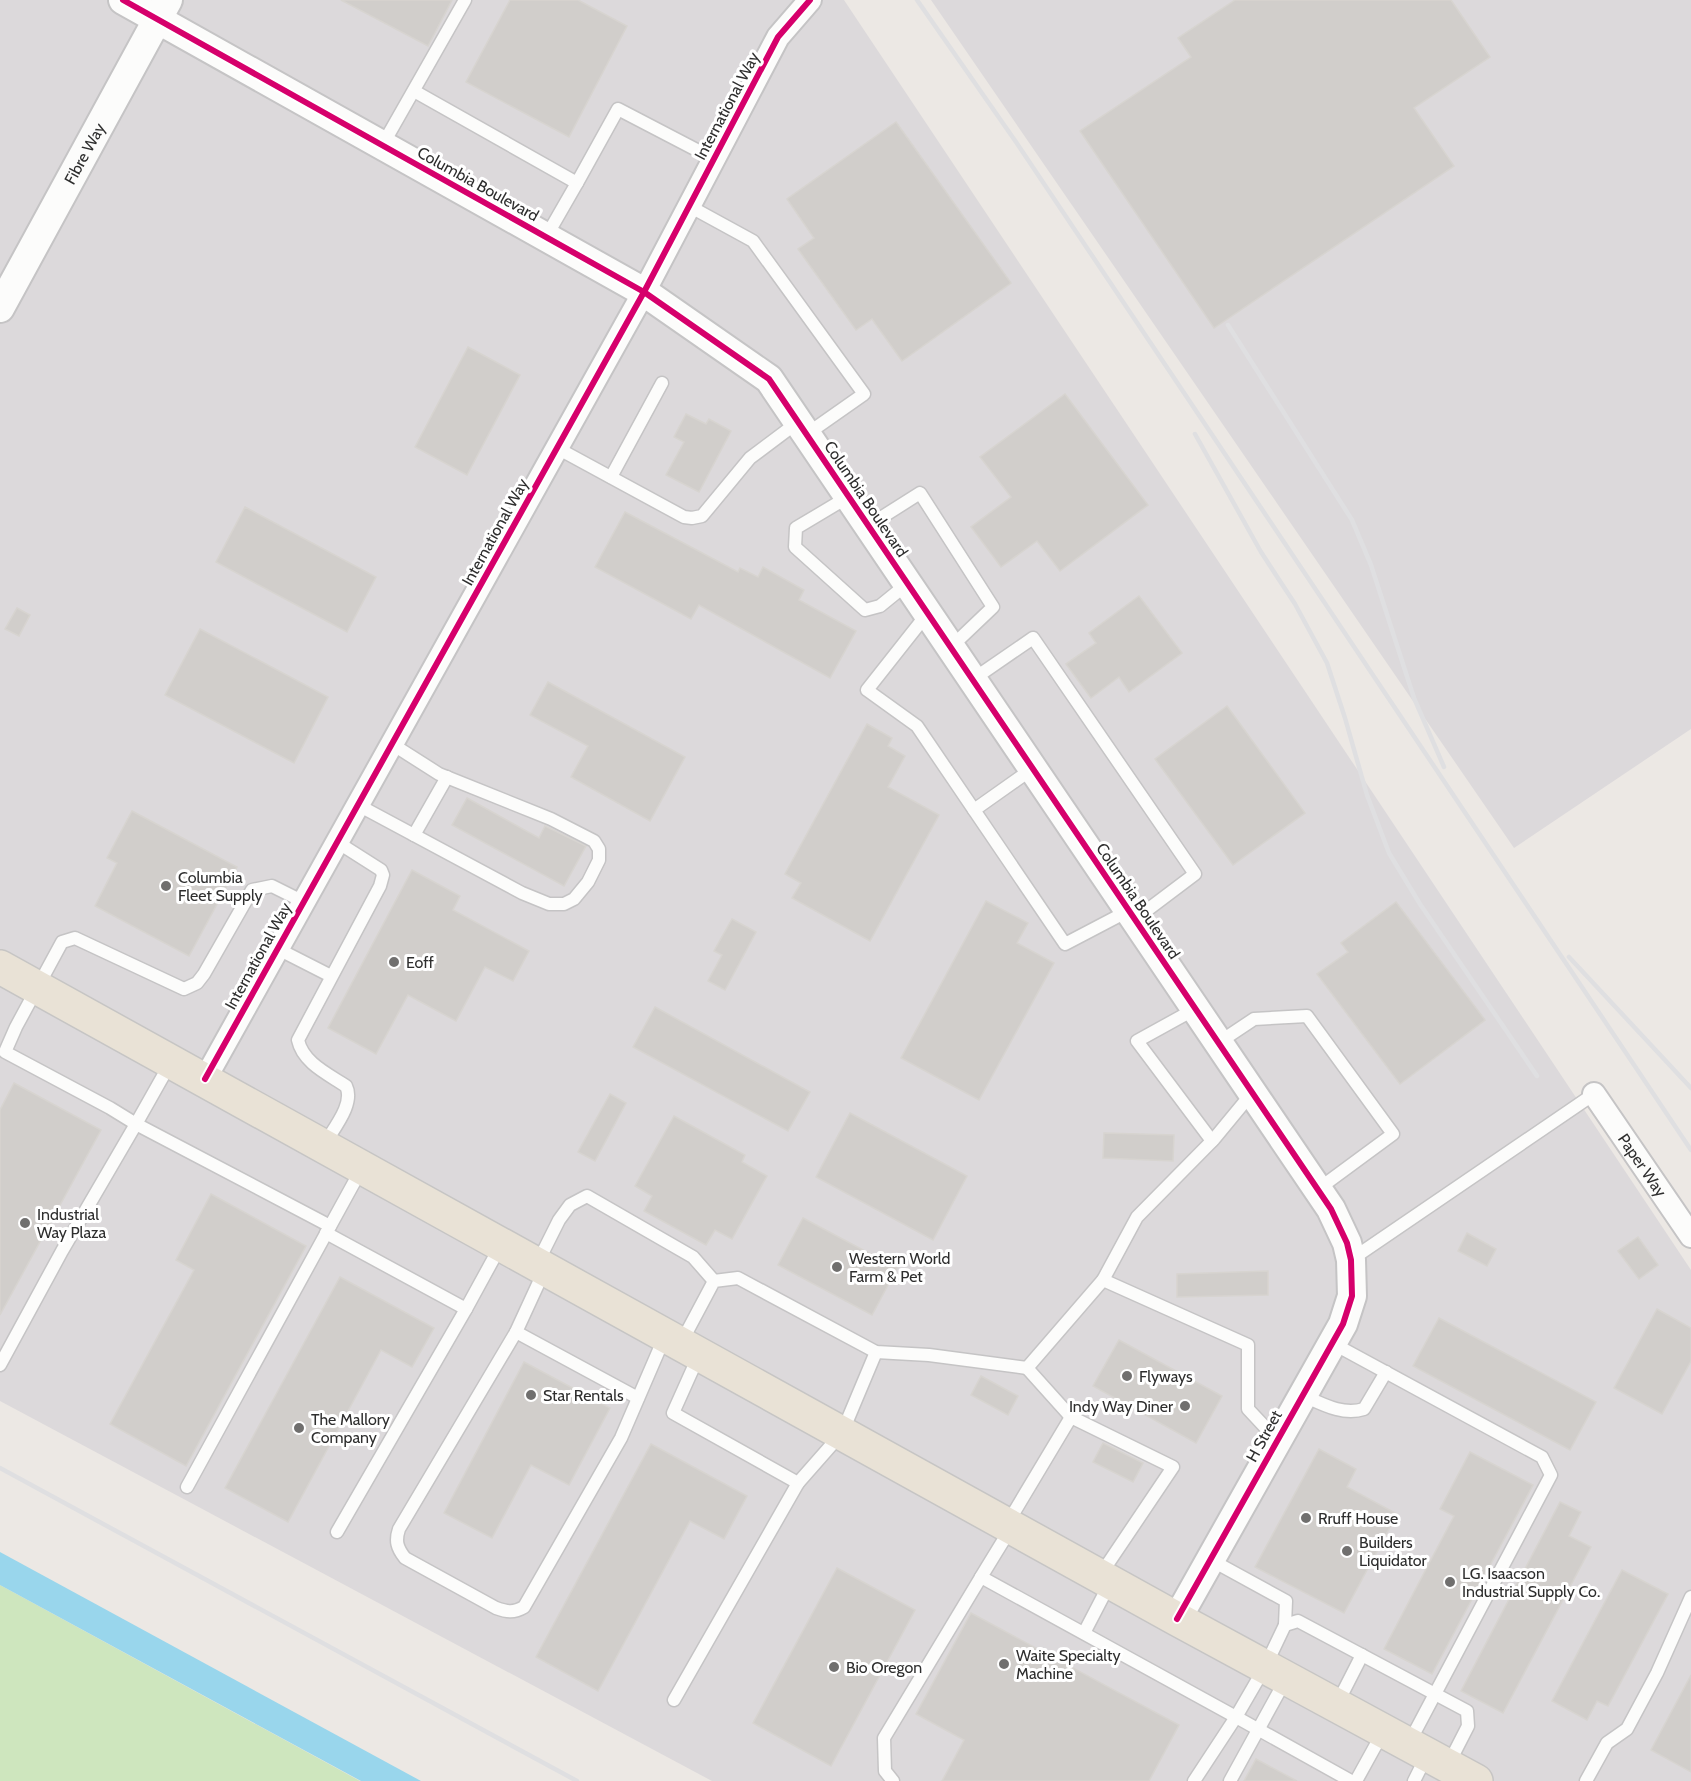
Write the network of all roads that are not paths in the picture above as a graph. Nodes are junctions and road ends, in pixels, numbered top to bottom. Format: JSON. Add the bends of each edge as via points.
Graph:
{"nodes":[{"id":1,"x":123,"y":0,"type":"edge"},
{"id":2,"x":465,"y":0,"type":"edge"},
{"id":3,"x":810,"y":0,"type":"edge"},
{"id":4,"x":163,"y":10,"type":"edge"},
{"id":5,"x":414,"y":91,"type":"junction"},
{"id":6,"x":382,"y":146,"type":"junction"},
{"id":7,"x":714,"y":159,"type":"junction"},
{"id":8,"x":577,"y":183,"type":"junction"},
{"id":9,"x":689,"y":206,"type":"junction"},
{"id":10,"x":546,"y":237,"type":"junction"},
{"id":11,"x":644,"y":292,"type":"junction"},
{"id":12,"x":0,"y":308,"type":"edge"},
{"id":13,"x":662,"y":382,"type":"dead end"},
{"id":14,"x":802,"y":429,"type":"junction"},
{"id":15,"x":557,"y":448,"type":"junction"},
{"id":16,"x":611,"y":477,"type":"junction"},
{"id":17,"x":848,"y":497,"type":"junction"},
{"id":18,"x":867,"y":526,"type":"junction"},
{"id":19,"x":907,"y":584,"type":"junction"},
{"id":20,"x":927,"y":614,"type":"junction"},
{"id":21,"x":950,"y":648,"type":"junction"},
{"id":22,"x":972,"y":680,"type":"junction"},
{"id":23,"x":392,"y":744,"type":"junction"},
{"id":24,"x":1032,"y":769,"type":"junction"},
{"id":25,"x":447,"y":777,"type":"junction"},
{"id":26,"x":358,"y":805,"type":"junction"},
{"id":27,"x":974,"y":810,"type":"junction"},
{"id":28,"x":414,"y":835,"type":"junction"},
{"id":29,"x":337,"y":842,"type":"junction"},
{"id":30,"x":304,"y":902,"type":"junction"},
{"id":31,"x":1131,"y":915,"type":"junction"},
{"id":32,"x":278,"y":949,"type":"junction"},
{"id":33,"x":2,"y":973,"type":"edge"},
{"id":34,"x":331,"y":976,"type":"junction"},
{"id":35,"x":38,"y":987,"type":"junction"},
{"id":36,"x":1195,"y":1010,"type":"junction"},
{"id":37,"x":1218,"y":1043,"type":"junction"},
{"id":38,"x":3,"y":1055,"type":"edge"},
{"id":39,"x":172,"y":1061,"type":"junction"},
{"id":40,"x":205,"y":1079,"type":"junction"},
{"id":41,"x":1252,"y":1094,"type":"junction"},
{"id":42,"x":1594,"y":1094,"type":"joint"},
{"id":43,"x":136,"y":1124,"type":"junction"},
{"id":44,"x":1212,"y":1141,"type":"junction"},
{"id":45,"x":324,"y":1145,"type":"junction"},
{"id":46,"x":362,"y":1167,"type":"junction"},
{"id":47,"x":1317,"y":1190,"type":"junction"},
{"id":48,"x":328,"y":1230,"type":"junction"},
{"id":49,"x":1691,"y":1236,"type":"edge"},
{"id":50,"x":502,"y":1244,"type":"junction"},
{"id":51,"x":1351,"y":1260,"type":"junction"},
{"id":52,"x":541,"y":1266,"type":"junction"},
{"id":53,"x":714,"y":1281,"type":"junction"},
{"id":54,"x":1104,"y":1281,"type":"junction"},
{"id":55,"x":466,"y":1309,"type":"junction"},
{"id":56,"x":516,"y":1332,"type":"junction"},
{"id":57,"x":1332,"y":1343,"type":"junction"},
{"id":58,"x":682,"y":1344,"type":"junction"},
{"id":59,"x":876,"y":1352,"type":"junction"},
{"id":60,"x":0,"y":1365,"type":"edge"},
{"id":61,"x":1027,"y":1368,"type":"junction"},
{"id":62,"x":1386,"y":1372,"type":"junction"},
{"id":63,"x":1302,"y":1395,"type":"junction"},
{"id":64,"x":638,"y":1398,"type":"junction"},
{"id":65,"x":1071,"y":1417,"type":"junction"},
{"id":66,"x":842,"y":1433,"type":"junction"},
{"id":67,"x":1277,"y":1440,"type":"junction"},
{"id":68,"x":798,"y":1483,"type":"junction"},
{"id":69,"x":187,"y":1487,"type":"dead end"},
{"id":70,"x":1009,"y":1526,"type":"junction"},
{"id":71,"x":338,"y":1532,"type":"dead end"},
{"id":72,"x":1210,"y":1560,"type":"junction"},
{"id":73,"x":981,"y":1577,"type":"junction"},
{"id":74,"x":1105,"y":1579,"type":"junction"},
{"id":75,"x":1691,"y":1597,"type":"edge"},
{"id":76,"x":1177,"y":1618,"type":"junction"},
{"id":77,"x":1285,"y":1625,"type":"junction"},
{"id":78,"x":1084,"y":1633,"type":"junction"},
{"id":79,"x":1362,"y":1655,"type":"junction"},
{"id":80,"x":1276,"y":1672,"type":"junction"},
{"id":81,"x":1435,"y":1694,"type":"junction"},
{"id":82,"x":674,"y":1700,"type":"dead end"},
{"id":83,"x":1337,"y":1705,"type":"junction"},
{"id":84,"x":1236,"y":1717,"type":"junction"},
{"id":85,"x":1258,"y":1730,"type":"junction"},
{"id":86,"x":1416,"y":1755,"type":"edge"},
{"id":87,"x":893,"y":1781,"type":"edge"},
{"id":88,"x":1194,"y":1781,"type":"edge"},
{"id":89,"x":1230,"y":1781,"type":"edge"},
{"id":90,"x":1351,"y":1781,"type":"edge"},
{"id":91,"x":1356,"y":1781,"type":"edge"},
{"id":92,"x":1476,"y":1781,"type":"edge"},
{"id":93,"x":1586,"y":1781,"type":"edge"}],
"edges":[{"from":1,"to":4,"type":"street","name":"Columbia Boulevard"},
{"from":2,"to":5,"type":"lane"},
{"from":3,"to":7,"type":"street","name":"International Way","via":[[778,37]]},
{"from":4,"to":6,"type":"street","name":"Columbia Boulevard"},
{"from":4,"to":12,"type":"street","name":"Fibre Way"},
{"from":5,"to":6,"type":"lane"},
{"from":5,"to":8,"type":"lane"},
{"from":6,"to":10,"type":"street","name":"Columbia Boulevard"},
{"from":7,"to":8,"type":"lane","via":[[618,109]]},
{"from":7,"to":9,"type":"street","name":"International Way"},
{"from":8,"to":10,"type":"lane"},
{"from":9,"to":11,"type":"street","name":"International Way"},
{"from":9,"to":14,"type":"lane","via":[[753,241],[864,394]]},
{"from":10,"to":11,"type":"street","name":"Columbia Boulevard"},
{"from":11,"to":14,"type":"street","name":"Columbia Boulevard","via":[[769,379]]},
{"from":11,"to":15,"type":"street","name":"International Way"},
{"from":13,"to":16,"type":"lane"},
{"from":14,"to":16,"type":"lane","via":[[750,458],[702,516],[684,517]]},
{"from":14,"to":17,"type":"street","name":"Columbia Boulevard"},
{"from":15,"to":16,"type":"lane"},
{"from":15,"to":23,"type":"street","name":"International Way"},
{"from":17,"to":18,"type":"street","name":"Columbia Boulevard"},
{"from":17,"to":19,"type":"lane","via":[[796,528],[795,547],[865,610],[880,606]]},
{"from":18,"to":19,"type":"street","name":"Columbia Boulevard"},
{"from":18,"to":21,"type":"lane","via":[[920,493],[993,607]]},
{"from":19,"to":20,"type":"street","name":"Columbia Boulevard"},
{"from":20,"to":21,"type":"street","name":"Columbia Boulevard"},
{"from":20,"to":27,"type":"lane","via":[[867,690],[917,726]]},
{"from":21,"to":22,"type":"street","name":"Columbia Boulevard"},
{"from":22,"to":24,"type":"street","name":"Columbia Boulevard"},
{"from":22,"to":31,"type":"lane","via":[[1033,638],[1195,874]]},
{"from":23,"to":25,"type":"lane"},
{"from":23,"to":26,"type":"street","name":"International Way"},
{"from":24,"to":27,"type":"lane"},
{"from":24,"to":31,"type":"street","name":"Columbia Boulevard"},
{"from":25,"to":28,"type":"lane"},
{"from":25,"to":28,"type":"lane","via":[[551,819],[594,841],[599,860],[588,882],[574,899],[549,904]]},
{"from":26,"to":28,"type":"lane"},
{"from":26,"to":29,"type":"street","name":"International Way"},
{"from":27,"to":31,"type":"lane","via":[[1065,944]]},
{"from":29,"to":30,"type":"street","name":"International Way"},
{"from":29,"to":34,"type":"lane","via":[[383,875]]},
{"from":30,"to":32,"type":"street","name":"International Way"},
{"from":30,"to":35,"type":"lane","via":[[272,886],[252,890],[204,974],[184,989],[75,938],[62,942]]},
{"from":31,"to":36,"type":"street","name":"Columbia Boulevard"},
{"from":32,"to":34,"type":"lane"},
{"from":32,"to":40,"type":"street","name":"International Way"},
{"from":33,"to":35,"type":"highway"},
{"from":34,"to":45,"type":"lane","via":[[298,1040],[308,1060],[349,1092]]},
{"from":35,"to":38,"type":"lane"},
{"from":35,"to":39,"type":"highway"},
{"from":36,"to":37,"type":"street","name":"Columbia Boulevard"},
{"from":36,"to":44,"type":"lane","via":[[1137,1041]]},
{"from":37,"to":41,"type":"street","name":"Columbia Boulevard"},
{"from":37,"to":47,"type":"lane","via":[[1254,1019],[1307,1016],[1393,1134]]},
{"from":38,"to":43,"type":"lane"},
{"from":39,"to":40,"type":"highway"},
{"from":39,"to":43,"type":"lane"},
{"from":40,"to":45,"type":"highway"},
{"from":41,"to":44,"type":"lane"},
{"from":41,"to":47,"type":"street","name":"Columbia Boulevard"},
{"from":42,"to":49,"type":"street","name":"Paper Way"},
{"from":42,"to":51,"type":"lane"},
{"from":43,"to":48,"type":"lane"},
{"from":43,"to":60,"type":"lane"},
{"from":44,"to":54,"type":"lane","via":[[1137,1217]]},
{"from":45,"to":46,"type":"highway"},
{"from":46,"to":48,"type":"lane"},
{"from":46,"to":50,"type":"highway"},
{"from":47,"to":51,"type":"street","name":"Columbia Boulevard","via":[[1347,1243]]},
{"from":48,"to":55,"type":"lane"},
{"from":48,"to":69,"type":"lane"},
{"from":50,"to":52,"type":"highway"},
{"from":50,"to":55,"type":"lane"},
{"from":51,"to":57,"type":"street","name":"H Street","via":[[1352,1296]]},
{"from":52,"to":53,"type":"lane","via":[[559,1220],[570,1205],[587,1196],[693,1257]]},
{"from":52,"to":56,"type":"lane"},
{"from":52,"to":58,"type":"highway"},
{"from":53,"to":58,"type":"lane"},
{"from":53,"to":59,"type":"lane","via":[[738,1278]]},
{"from":54,"to":61,"type":"lane"},
{"from":54,"to":67,"type":"lane","via":[[1248,1345],[1248,1409]]},
{"from":55,"to":71,"type":"lane"},
{"from":56,"to":64,"type":"lane"},
{"from":56,"to":64,"type":"lane","via":[[396,1539],[405,1558],[496,1608],[516,1612],[524,1607],[621,1438]]},
{"from":57,"to":62,"type":"lane"},
{"from":57,"to":63,"type":"street","name":"H Street"},
{"from":58,"to":64,"type":"lane"},
{"from":58,"to":66,"type":"highway"},
{"from":58,"to":68,"type":"lane","via":[[673,1413]]},
{"from":59,"to":61,"type":"lane"},
{"from":59,"to":66,"type":"lane"},
{"from":61,"to":65,"type":"lane"},
{"from":62,"to":63,"type":"lane","via":[[1364,1409],[1352,1413]]},
{"from":62,"to":81,"type":"lane","via":[[1542,1457],[1551,1475]]},
{"from":63,"to":67,"type":"street","name":"H Street"},
{"from":65,"to":70,"type":"lane"},
{"from":65,"to":74,"type":"lane","via":[[1173,1467]]},
{"from":66,"to":68,"type":"lane"},
{"from":66,"to":70,"type":"highway"},
{"from":67,"to":72,"type":"street","name":"H Street"},
{"from":68,"to":82,"type":"lane"},
{"from":70,"to":73,"type":"lane"},
{"from":70,"to":74,"type":"highway"},
{"from":72,"to":76,"type":"street","name":"H Street"},
{"from":72,"to":77,"type":"lane","via":[[1286,1601]]},
{"from":73,"to":78,"type":"lane"},
{"from":73,"to":87,"type":"lane","via":[[884,1738],[885,1771]]},
{"from":74,"to":76,"type":"highway"},
{"from":74,"to":78,"type":"lane"},
{"from":75,"to":93,"type":"lane","via":[[1627,1729],[1607,1743]]},
{"from":76,"to":80,"type":"highway"},
{"from":77,"to":79,"type":"lane","via":[[1298,1621]]},
{"from":77,"to":80,"type":"lane"},
{"from":78,"to":84,"type":"lane"},
{"from":79,"to":81,"type":"lane"},
{"from":79,"to":83,"type":"lane"},
{"from":80,"to":83,"type":"highway"},
{"from":80,"to":84,"type":"lane"},
{"from":80,"to":85,"type":"lane"},
{"from":81,"to":86,"type":"lane"},
{"from":81,"to":86,"type":"lane","via":[[1467,1711],[1468,1726]]},
{"from":83,"to":86,"type":"highway"},
{"from":84,"to":85,"type":"lane"},
{"from":84,"to":88,"type":"lane"},
{"from":85,"to":89,"type":"lane"},
{"from":85,"to":90,"type":"lane"},
{"from":86,"to":91,"type":"lane"},
{"from":86,"to":92,"type":"highway"}]}
